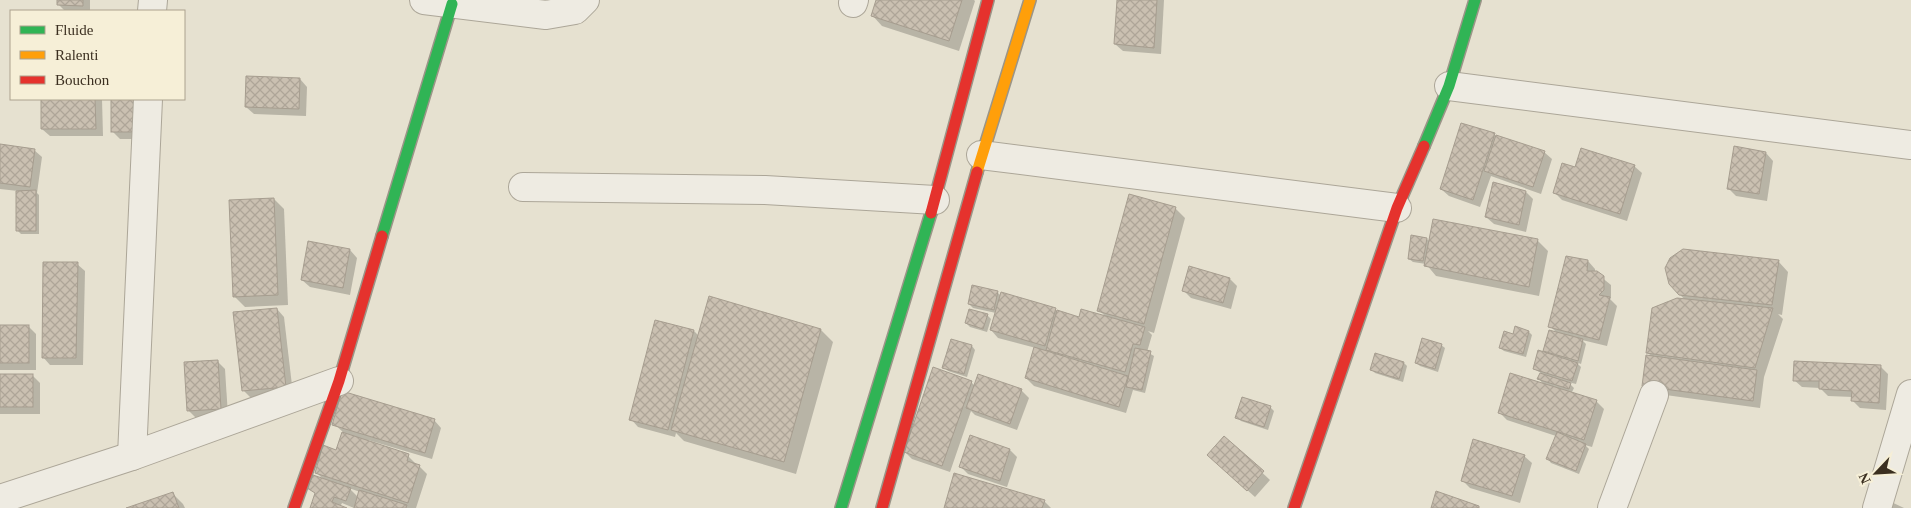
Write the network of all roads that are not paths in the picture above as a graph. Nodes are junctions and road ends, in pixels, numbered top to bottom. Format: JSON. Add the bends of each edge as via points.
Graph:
{"nodes":[{"id":1,"x":424,"y":0,"type":"edge"},
{"id":2,"x":585,"y":0,"type":"edge"},
{"id":3,"x":988,"y":0,"type":"edge"},
{"id":4,"x":1030,"y":0,"type":"edge"},
{"id":5,"x":1475,"y":0,"type":"edge"},
{"id":6,"x":452,"y":4,"type":"junction"},
{"id":7,"x":1449,"y":86,"type":"junction"},
{"id":8,"x":148,"y":100,"type":"edge"},
{"id":9,"x":1911,"y":145,"type":"edge"},
{"id":10,"x":981,"y":154,"type":"junction"},
{"id":11,"x":524,"y":186,"type":"dead end"},
{"id":12,"x":936,"y":200,"type":"junction"},
{"id":13,"x":1398,"y":208,"type":"junction"},
{"id":14,"x":339,"y":381,"type":"junction"},
{"id":15,"x":1911,"y":394,"type":"edge"},
{"id":16,"x":1654,"y":395,"type":"dead end"},
{"id":17,"x":1907,"y":424,"type":"edge"},
{"id":18,"x":132,"y":456,"type":"junction"},
{"id":19,"x":0,"y":499,"type":"edge"},
{"id":20,"x":294,"y":508,"type":"edge"},
{"id":21,"x":841,"y":508,"type":"edge"},
{"id":22,"x":882,"y":508,"type":"edge"},
{"id":23,"x":1294,"y":508,"type":"edge"},
{"id":24,"x":1612,"y":508,"type":"edge"},
{"id":25,"x":1877,"y":508,"type":"edge"}],
"edges":[{"from":1,"to":6,"type":"street"},
{"from":2,"to":6,"type":"street","via":[[575,10],[546,14]]},
{"from":3,"to":12,"type":"street"},
{"from":4,"to":10,"type":"street"},
{"from":5,"to":7,"type":"street"},
{"from":6,"to":14,"type":"street"},
{"from":7,"to":9,"type":"street"},
{"from":7,"to":13,"type":"street"},
{"from":8,"to":18,"type":"street"},
{"from":10,"to":13,"type":"street"},
{"from":10,"to":22,"type":"street","via":[[968,210]]},
{"from":11,"to":12,"type":"street","via":[[765,190]]},
{"from":12,"to":21,"type":"street"},
{"from":13,"to":23,"type":"street"},
{"from":14,"to":18,"type":"street"},
{"from":14,"to":20,"type":"street"},
{"from":15,"to":17,"type":"street"},
{"from":16,"to":24,"type":"street"},
{"from":17,"to":25,"type":"street"},
{"from":18,"to":19,"type":"street"}]}
